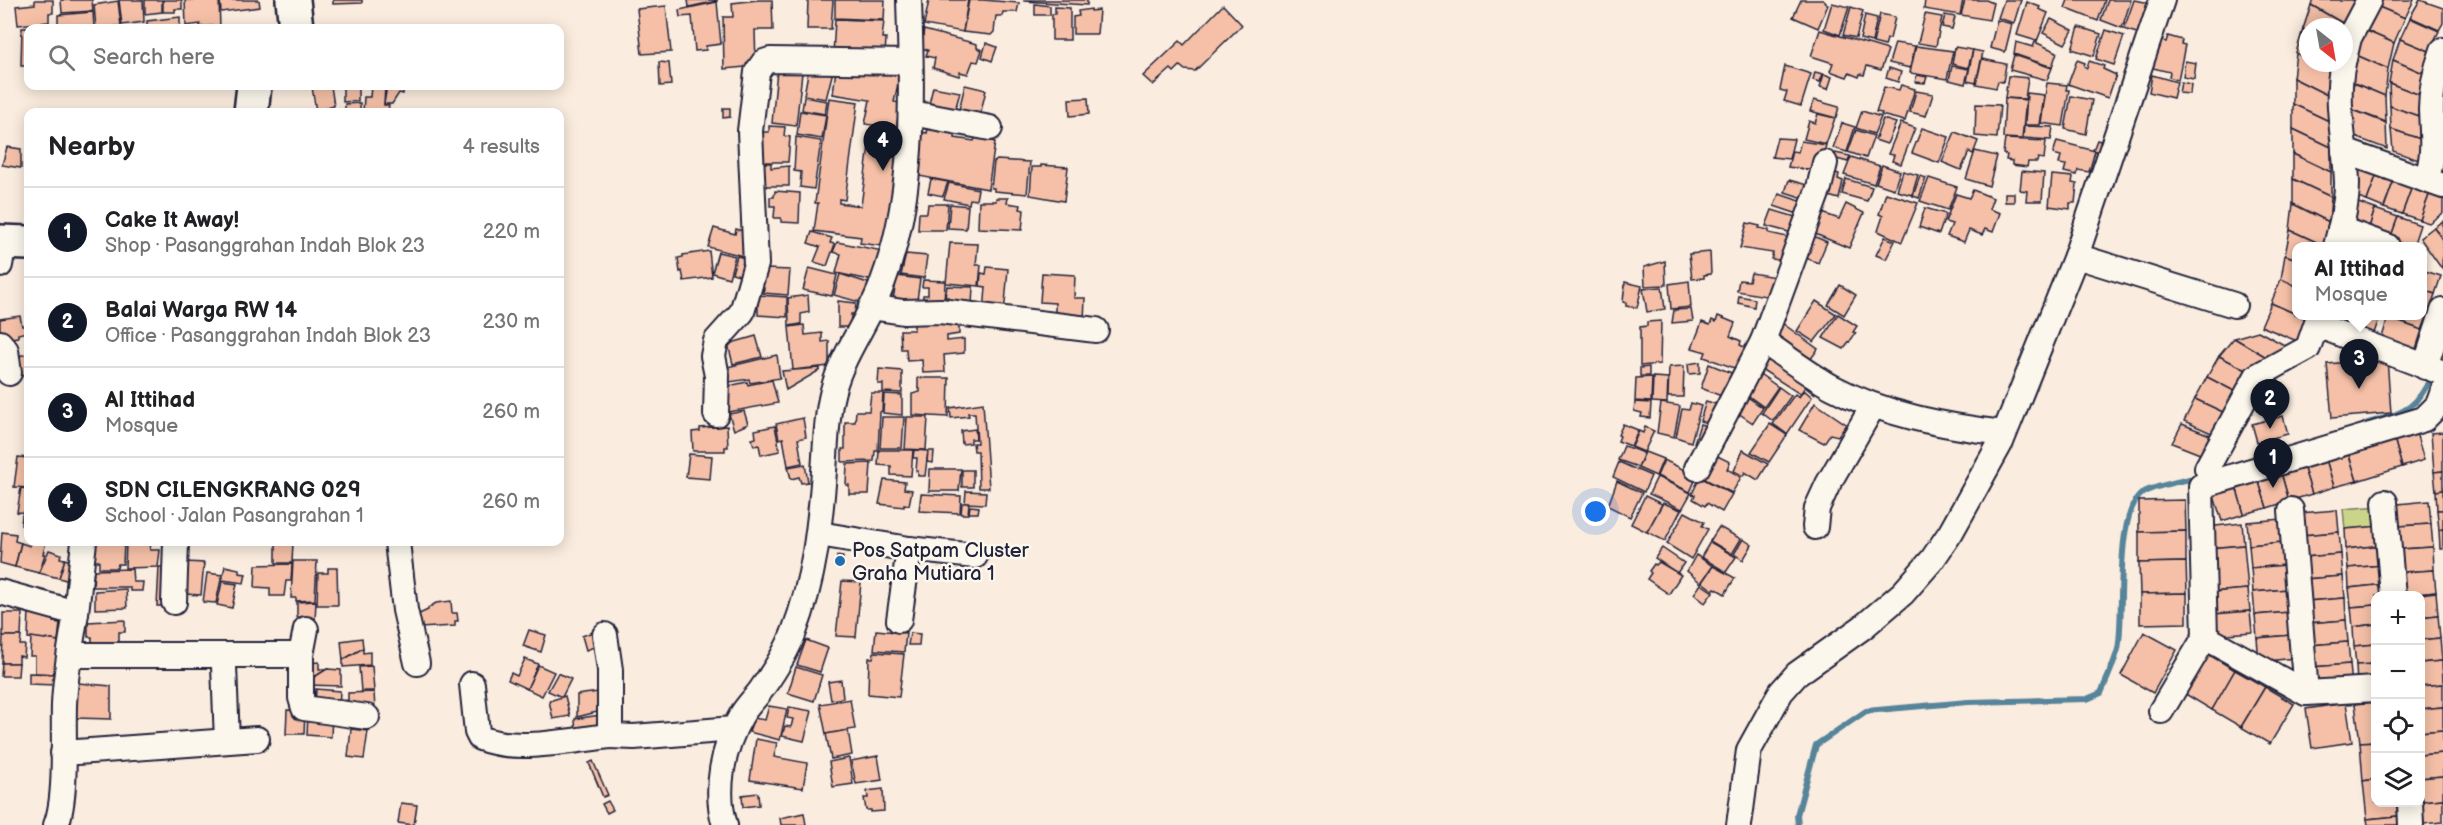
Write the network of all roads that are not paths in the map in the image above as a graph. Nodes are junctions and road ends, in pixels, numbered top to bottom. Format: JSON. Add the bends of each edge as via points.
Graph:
{"nodes":[{"id":1,"x":293,"y":0,"type":"edge"},
{"id":2,"x":909,"y":0,"type":"edge"},
{"id":3,"x":2162,"y":0,"type":"edge"},
{"id":4,"x":2369,"y":0,"type":"edge"},
{"id":5,"x":296,"y":24,"type":"edge"},
{"id":6,"x":2353,"y":30,"type":"edge"},
{"id":7,"x":2443,"y":50,"type":"edge"},
{"id":8,"x":910,"y":62,"type":"junction"},
{"id":9,"x":2342,"y":72,"type":"edge"},
{"id":10,"x":254,"y":90,"type":"edge"},
{"id":11,"x":2438,"y":91,"type":"edge"},
{"id":12,"x":251,"y":108,"type":"edge"},
{"id":13,"x":912,"y":113,"type":"junction"},
{"id":14,"x":990,"y":128,"type":"dead end"},
{"id":15,"x":2344,"y":151,"type":"junction"},
{"id":16,"x":1825,"y":163,"type":"dead end"},
{"id":17,"x":2434,"y":183,"type":"edge"},
{"id":18,"x":2338,"y":238,"type":"edge"},
{"id":19,"x":2362,"y":242,"type":"edge"},
{"id":20,"x":2076,"y":256,"type":"junction"},
{"id":21,"x":2234,"y":305,"type":"dead end"},
{"id":22,"x":871,"y":308,"type":"junction"},
{"id":23,"x":2443,"y":311,"type":"edge"},
{"id":24,"x":2318,"y":320,"type":"edge"},
{"id":25,"x":1096,"y":330,"type":"dead end"},
{"id":26,"x":1762,"y":341,"type":"junction"},
{"id":27,"x":0,"y":343,"type":"edge"},
{"id":28,"x":2434,"y":370,"type":"edge"},
{"id":29,"x":9,"y":373,"type":"dead end"},
{"id":30,"x":2443,"y":391,"type":"edge"},
{"id":31,"x":1873,"y":406,"type":"junction"},
{"id":32,"x":716,"y":414,"type":"dead end"},
{"id":33,"x":2004,"y":433,"type":"junction"},
{"id":34,"x":1697,"y":468,"type":"dead end"},
{"id":35,"x":2204,"y":477,"type":"junction"},
{"id":36,"x":2385,"y":502,"type":"dead end"},
{"id":37,"x":2291,"y":510,"type":"dead end"},
{"id":38,"x":1815,"y":527,"type":"dead end"},
{"id":39,"x":819,"y":534,"type":"junction"},
{"id":40,"x":84,"y":546,"type":"edge"},
{"id":41,"x":176,"y":546,"type":"edge"},
{"id":42,"x":397,"y":546,"type":"edge"},
{"id":43,"x":909,"y":549,"type":"junction"},
{"id":44,"x":975,"y":556,"type":"dead end"},
{"id":45,"x":2393,"y":591,"type":"edge"},
{"id":46,"x":0,"y":592,"type":"edge"},
{"id":47,"x":174,"y":602,"type":"dead end"},
{"id":48,"x":76,"y":613,"type":"junction"},
{"id":49,"x":899,"y":621,"type":"dead end"},
{"id":50,"x":306,"y":629,"type":"dead end"},
{"id":51,"x":605,"y":635,"type":"dead end"},
{"id":52,"x":2205,"y":637,"type":"junction"},
{"id":53,"x":70,"y":655,"type":"junction"},
{"id":54,"x":301,"y":655,"type":"junction"},
{"id":55,"x":417,"y":663,"type":"dead end"},
{"id":56,"x":224,"y":666,"type":"dead end"},
{"id":57,"x":472,"y":684,"type":"dead end"},
{"id":58,"x":2371,"y":689,"type":"edge"},
{"id":59,"x":2306,"y":693,"type":"junction"},
{"id":60,"x":2160,"y":711,"type":"dead end"},
{"id":61,"x":367,"y":717,"type":"dead end"},
{"id":62,"x":734,"y":729,"type":"junction"},
{"id":63,"x":610,"y":736,"type":"junction"},
{"id":64,"x":257,"y":739,"type":"dead end"},
{"id":65,"x":227,"y":741,"type":"junction"},
{"id":66,"x":63,"y":753,"type":"junction"},
{"id":67,"x":2410,"y":807,"type":"edge"},
{"id":68,"x":56,"y":825,"type":"edge"},
{"id":69,"x":725,"y":825,"type":"edge"},
{"id":70,"x":1739,"y":825,"type":"edge"},
{"id":71,"x":2411,"y":825,"type":"edge"}],
"edges":[{"from":1,"to":5,"type":"street"},
{"from":2,"to":8,"type":"street"},
{"from":3,"to":20,"type":"street"},
{"from":4,"to":6,"type":"street"},
{"from":7,"to":11,"type":"street"},
{"from":8,"to":13,"type":"street"},
{"from":8,"to":32,"type":"street","via":[[770,60],[757,72],[750,131],[756,264],[742,312],[716,341]]},
{"from":9,"to":15,"type":"street","via":[[2339,105]]},
{"from":10,"to":12,"type":"street"},
{"from":11,"to":17,"type":"street","via":[[2431,166]]},
{"from":13,"to":14,"type":"street"},
{"from":13,"to":22,"type":"street","via":[[899,228]]},
{"from":15,"to":17,"type":"street"},
{"from":15,"to":18,"type":"street","via":[[2347,184]]},
{"from":16,"to":26,"type":"street"},
{"from":18,"to":19,"type":"street"},
{"from":20,"to":21,"type":"street"},
{"from":20,"to":33,"type":"street"},
{"from":22,"to":25,"type":"street"},
{"from":22,"to":39,"type":"street","via":[[834,382]]},
{"from":23,"to":28,"type":"street"},
{"from":24,"to":28,"type":"street"},
{"from":24,"to":35,"type":"street","via":[[2308,348],[2257,376]]},
{"from":26,"to":31,"type":"street","via":[[1830,386]]},
{"from":26,"to":34,"type":"street"},
{"from":27,"to":29,"type":"street","via":[[6,350]]},
{"from":30,"to":35,"type":"street","via":[[2438,405],[2424,419]]},
{"from":31,"to":33,"type":"street","via":[[1958,428]]},
{"from":31,"to":38,"type":"street","via":[[1828,484],[1817,508]]},
{"from":33,"to":70,"type":"street","via":[[1957,522],[1932,560],[1903,593],[1797,674],[1781,692],[1749,750]]},
{"from":35,"to":52,"type":"street"},
{"from":36,"to":45,"type":"street"},
{"from":37,"to":59,"type":"street"},
{"from":39,"to":43,"type":"street"},
{"from":39,"to":62,"type":"street","via":[[794,632],[782,658]]},
{"from":40,"to":48,"type":"street"},
{"from":41,"to":47,"type":"street"},
{"from":42,"to":55,"type":"street","via":[[405,610]]},
{"from":43,"to":44,"type":"street"},
{"from":43,"to":49,"type":"street"},
{"from":46,"to":48,"type":"street"},
{"from":48,"to":53,"type":"street"},
{"from":50,"to":54,"type":"street"},
{"from":51,"to":63,"type":"street","via":[[610,670]]},
{"from":52,"to":59,"type":"street"},
{"from":52,"to":60,"type":"street"},
{"from":53,"to":54,"type":"street"},
{"from":53,"to":66,"type":"street"},
{"from":54,"to":61,"type":"street","via":[[304,708]]},
{"from":56,"to":65,"type":"street"},
{"from":57,"to":63,"type":"street","via":[[480,738],[511,745]]},
{"from":58,"to":59,"type":"street"},
{"from":62,"to":63,"type":"street"},
{"from":62,"to":69,"type":"street","via":[[724,760],[720,793]]},
{"from":64,"to":65,"type":"street"},
{"from":65,"to":66,"type":"street"},
{"from":66,"to":68,"type":"street","via":[[60,816]]},
{"from":67,"to":71,"type":"street"}]}
